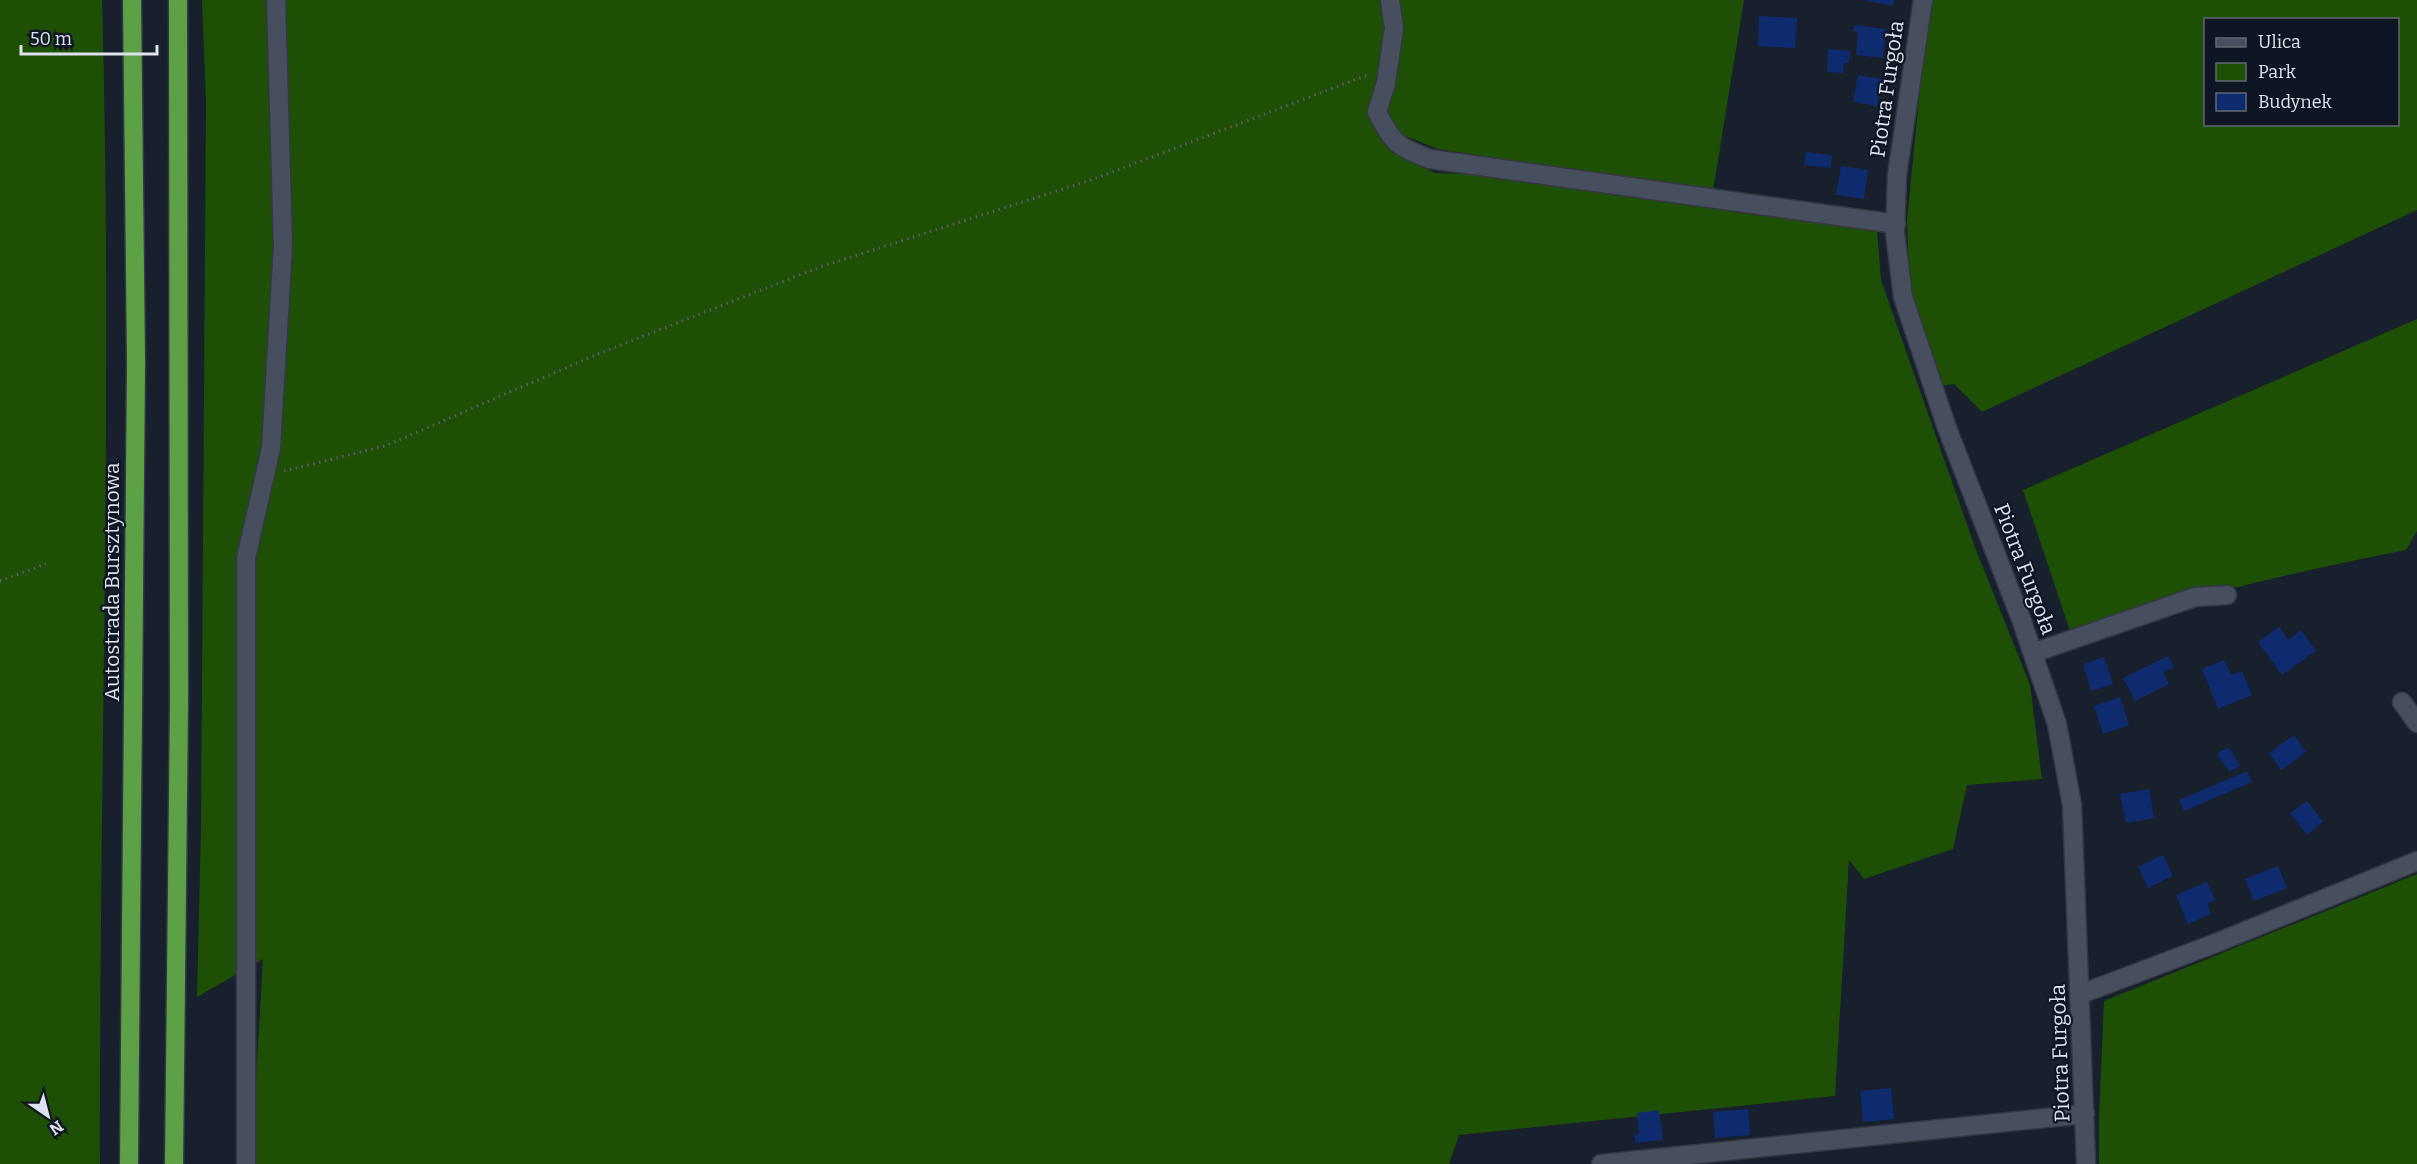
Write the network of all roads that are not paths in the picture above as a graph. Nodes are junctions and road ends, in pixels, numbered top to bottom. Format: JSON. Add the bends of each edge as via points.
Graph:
{"nodes":[{"id":1,"x":132,"y":0,"type":"edge"},
{"id":2,"x":178,"y":0,"type":"edge"},
{"id":3,"x":276,"y":0,"type":"edge"},
{"id":4,"x":1390,"y":0,"type":"edge"},
{"id":5,"x":1923,"y":0,"type":"edge"},
{"id":6,"x":1896,"y":224,"type":"junction"},
{"id":7,"x":2227,"y":595,"type":"dead end"},
{"id":8,"x":2032,"y":653,"type":"junction"},
{"id":9,"x":2402,"y":702,"type":"dead end"},
{"id":10,"x":2417,"y":723,"type":"edge"},
{"id":11,"x":2417,"y":861,"type":"edge"},
{"id":12,"x":2081,"y":994,"type":"junction"},
{"id":13,"x":2085,"y":1114,"type":"junction"},
{"id":14,"x":129,"y":1164,"type":"edge"},
{"id":15,"x":174,"y":1164,"type":"edge"},
{"id":16,"x":246,"y":1164,"type":"edge"},
{"id":17,"x":1601,"y":1164,"type":"edge"},
{"id":18,"x":2086,"y":1164,"type":"edge"}],
"edges":[{"from":1,"to":14,"type":"highway","name":"Autostrada Bursztynowa","via":[[136,386]]},
{"from":2,"to":15,"type":"highway","via":[[179,703]]},
{"from":3,"to":16,"type":"street","via":[[283,246],[271,448],[246,558]]},
{"from":4,"to":6,"type":"street","via":[[1394,28],[1386,83],[1377,112],[1402,149],[1430,159]]},
{"from":5,"to":6,"type":"street","name":"Piotra Furgoła","via":[[1897,175]]},
{"from":6,"to":8,"type":"street","name":"Piotra Furgoła","via":[[1903,297],[1947,428]]},
{"from":7,"to":8,"type":"street","via":[[2195,597]]},
{"from":8,"to":12,"type":"street","name":"Piotra Furgoła","via":[[2057,724],[2072,805]]},
{"from":9,"to":10,"type":"street"},
{"from":11,"to":12,"type":"street"},
{"from":12,"to":13,"type":"street","name":"Piotra Furgoła"},
{"from":13,"to":17,"type":"street"},
{"from":13,"to":18,"type":"street","name":"Piotra Furgoła"}]}
